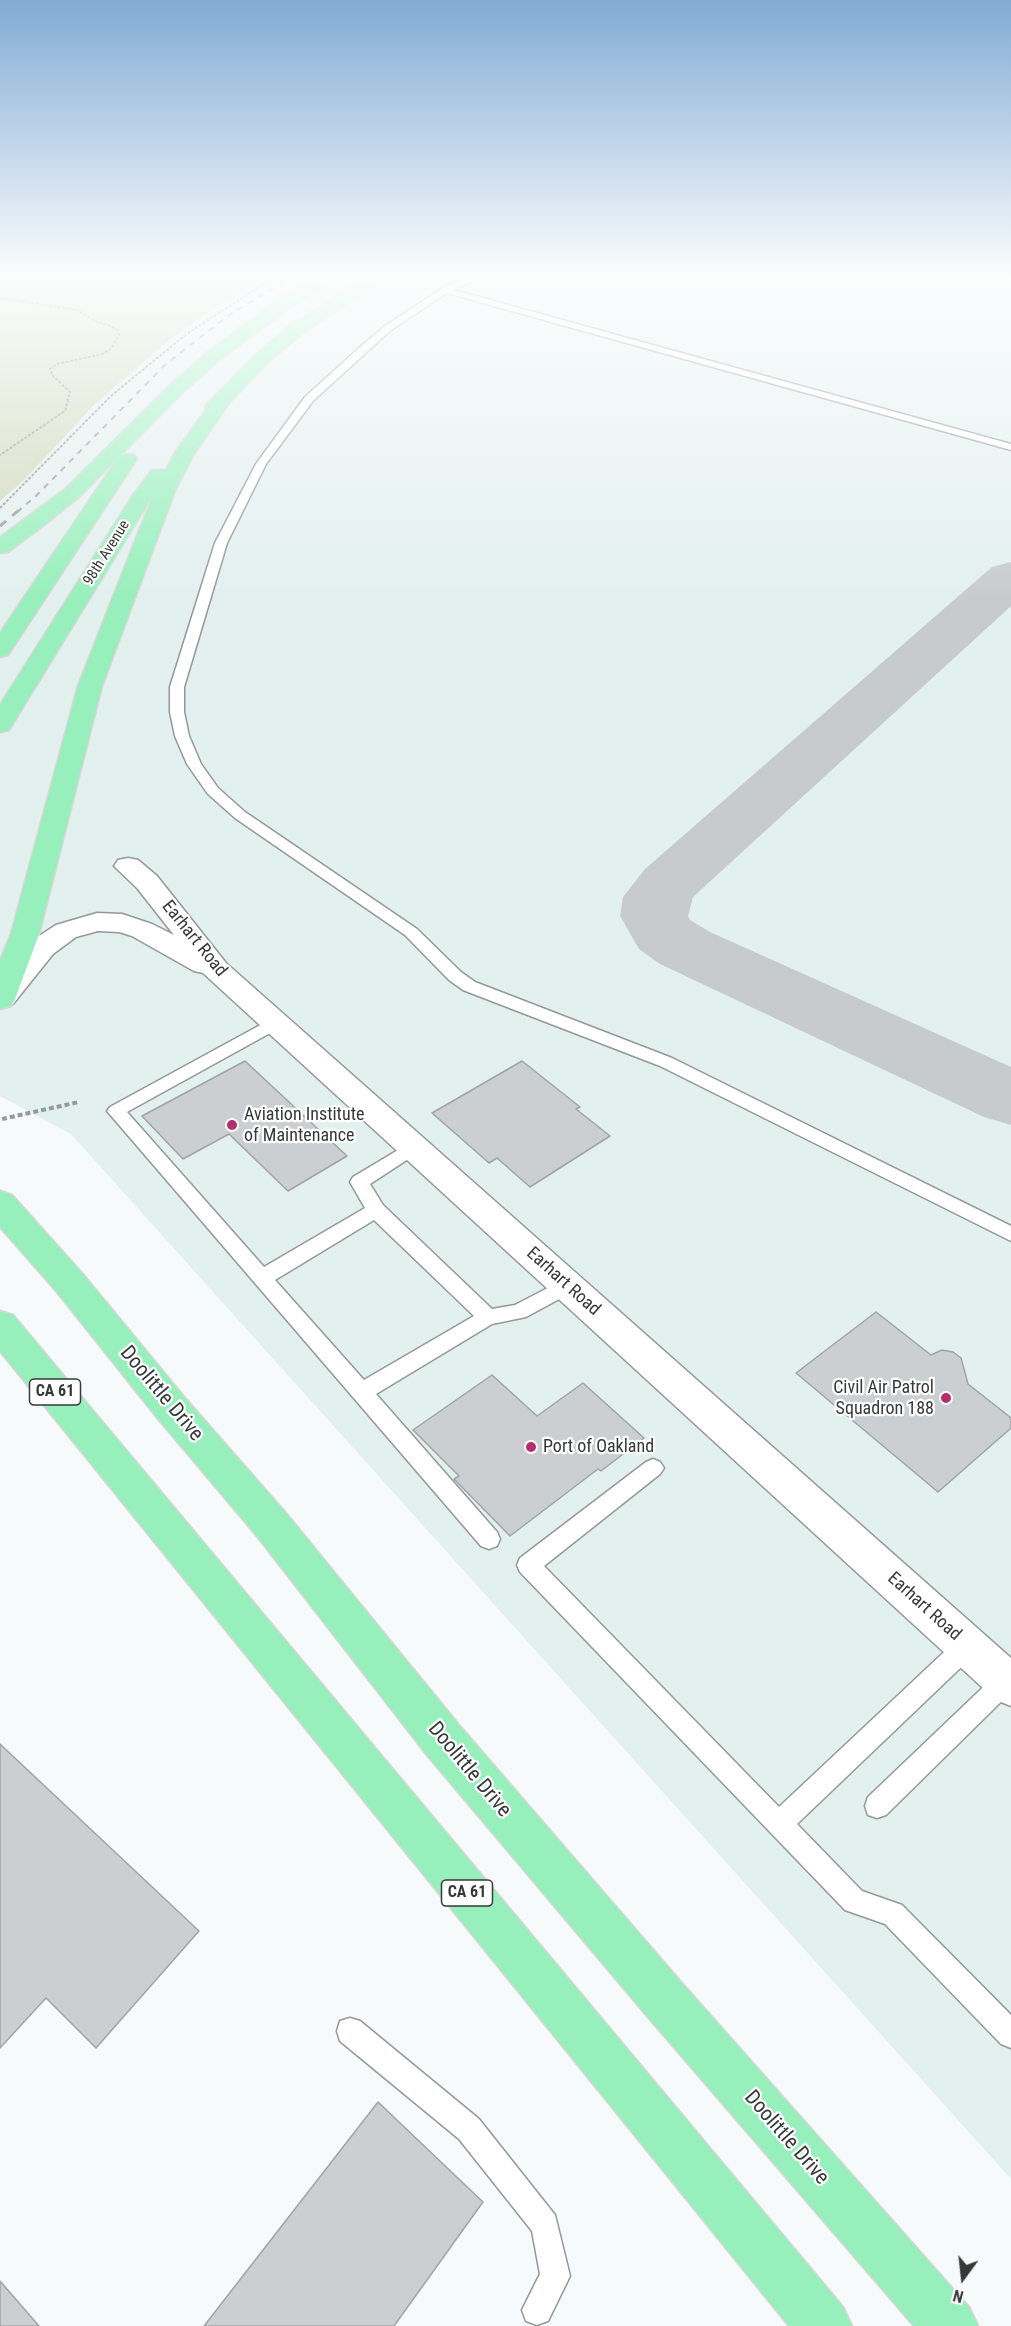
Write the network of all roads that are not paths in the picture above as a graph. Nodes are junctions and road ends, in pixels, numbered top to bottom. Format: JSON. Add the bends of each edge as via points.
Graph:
{"nodes":[{"id":1,"x":183,"y":383,"type":"edge"},
{"id":2,"x":238,"y":383,"type":"edge"},
{"id":3,"x":327,"y":383,"type":"edge"},
{"id":4,"x":779,"y":383,"type":"edge"},
{"id":5,"x":179,"y":386,"type":"junction"},
{"id":6,"x":228,"y":392,"type":"junction"},
{"id":7,"x":1011,"y":447,"type":"edge"},
{"id":8,"x":0,"y":547,"type":"edge"},
{"id":9,"x":0,"y":650,"type":"edge"},
{"id":10,"x":0,"y":725,"type":"edge"},
{"id":11,"x":128,"y":866,"type":"dead end"},
{"id":12,"x":216,"y":970,"type":"junction"},
{"id":13,"x":0,"y":999,"type":"edge"},
{"id":14,"x":275,"y":1023,"type":"junction"},
{"id":15,"x":413,"y":1147,"type":"junction"},
{"id":16,"x":0,"y":1204,"type":"edge"},
{"id":17,"x":376,"y":1210,"type":"junction"},
{"id":18,"x":1011,"y":1234,"type":"edge"},
{"id":19,"x":262,"y":1278,"type":"junction"},
{"id":20,"x":567,"y":1286,"type":"junction"},
{"id":21,"x":488,"y":1317,"type":"junction"},
{"id":22,"x":0,"y":1324,"type":"edge"},
{"id":23,"x":362,"y":1392,"type":"junction"},
{"id":24,"x":653,"y":1468,"type":"dead end"},
{"id":25,"x":489,"y":1539,"type":"dead end"},
{"id":26,"x":967,"y":1646,"type":"junction"},
{"id":27,"x":1008,"y":1684,"type":"edge"},
{"id":28,"x":877,"y":1806,"type":"dead end"},
{"id":29,"x":779,"y":1824,"type":"junction"},
{"id":30,"x":350,"y":2031,"type":"dead end"},
{"id":31,"x":1011,"y":2034,"type":"edge"},
{"id":32,"x":537,"y":2310,"type":"dead end"},
{"id":33,"x":824,"y":2326,"type":"edge"},
{"id":34,"x":950,"y":2326,"type":"edge"}],
"edges":[{"from":1,"to":5,"type":"main road"},
{"from":2,"to":6,"type":"main road"},
{"from":3,"to":18,"type":"lane","via":[[289,424],[261,464],[221,543],[177,687],[182,736],[194,764],[213,791],[240,815],[411,932],[469,986],[666,1062]]},
{"from":4,"to":7,"type":"lane"},
{"from":5,"to":8,"type":"main road","via":[[72,493]]},
{"from":5,"to":9,"type":"main road","name":"98th Avenue"},
{"from":6,"to":10,"type":"main road","name":"98th Avenue","via":[[143,495]]},
{"from":6,"to":13,"type":"main road","via":[[184,454],[165,491],[94,675],[25,934]]},
{"from":11,"to":12,"type":"street","name":"Earhart Road","via":[[147,882]]},
{"from":12,"to":13,"type":"street","via":[[142,930],[122,922],[97,922],[66,931],[43,947]]},
{"from":12,"to":14,"type":"street","name":"Earhart Road"},
{"from":14,"to":15,"type":"street","name":"Earhart Road"},
{"from":14,"to":19,"type":"lane","via":[[116,1112]]},
{"from":15,"to":17,"type":"lane","via":[[359,1182]]},
{"from":15,"to":20,"type":"street","name":"Earhart Road"},
{"from":16,"to":34,"type":"main road","name":"Doolittle Drive","via":[[271,1524],[444,1740]]},
{"from":17,"to":19,"type":"lane"},
{"from":17,"to":21,"type":"lane"},
{"from":19,"to":23,"type":"lane"},
{"from":20,"to":21,"type":"lane","via":[[519,1312]]},
{"from":20,"to":26,"type":"street","name":"Earhart Road"},
{"from":21,"to":23,"type":"lane"},
{"from":22,"to":33,"type":"main road","number":"CA 61"},
{"from":23,"to":25,"type":"lane"},
{"from":24,"to":29,"type":"lane","via":[[528,1565]]},
{"from":26,"to":27,"type":"street","name":"Earhart Road"},
{"from":26,"to":29,"type":"lane"},
{"from":27,"to":28,"type":"lane"},
{"from":29,"to":31,"type":"lane","via":[[854,1900],[892,1914]]},
{"from":30,"to":32,"type":"lane","via":[[469,2130],[545,2225],[555,2276]]}]}
